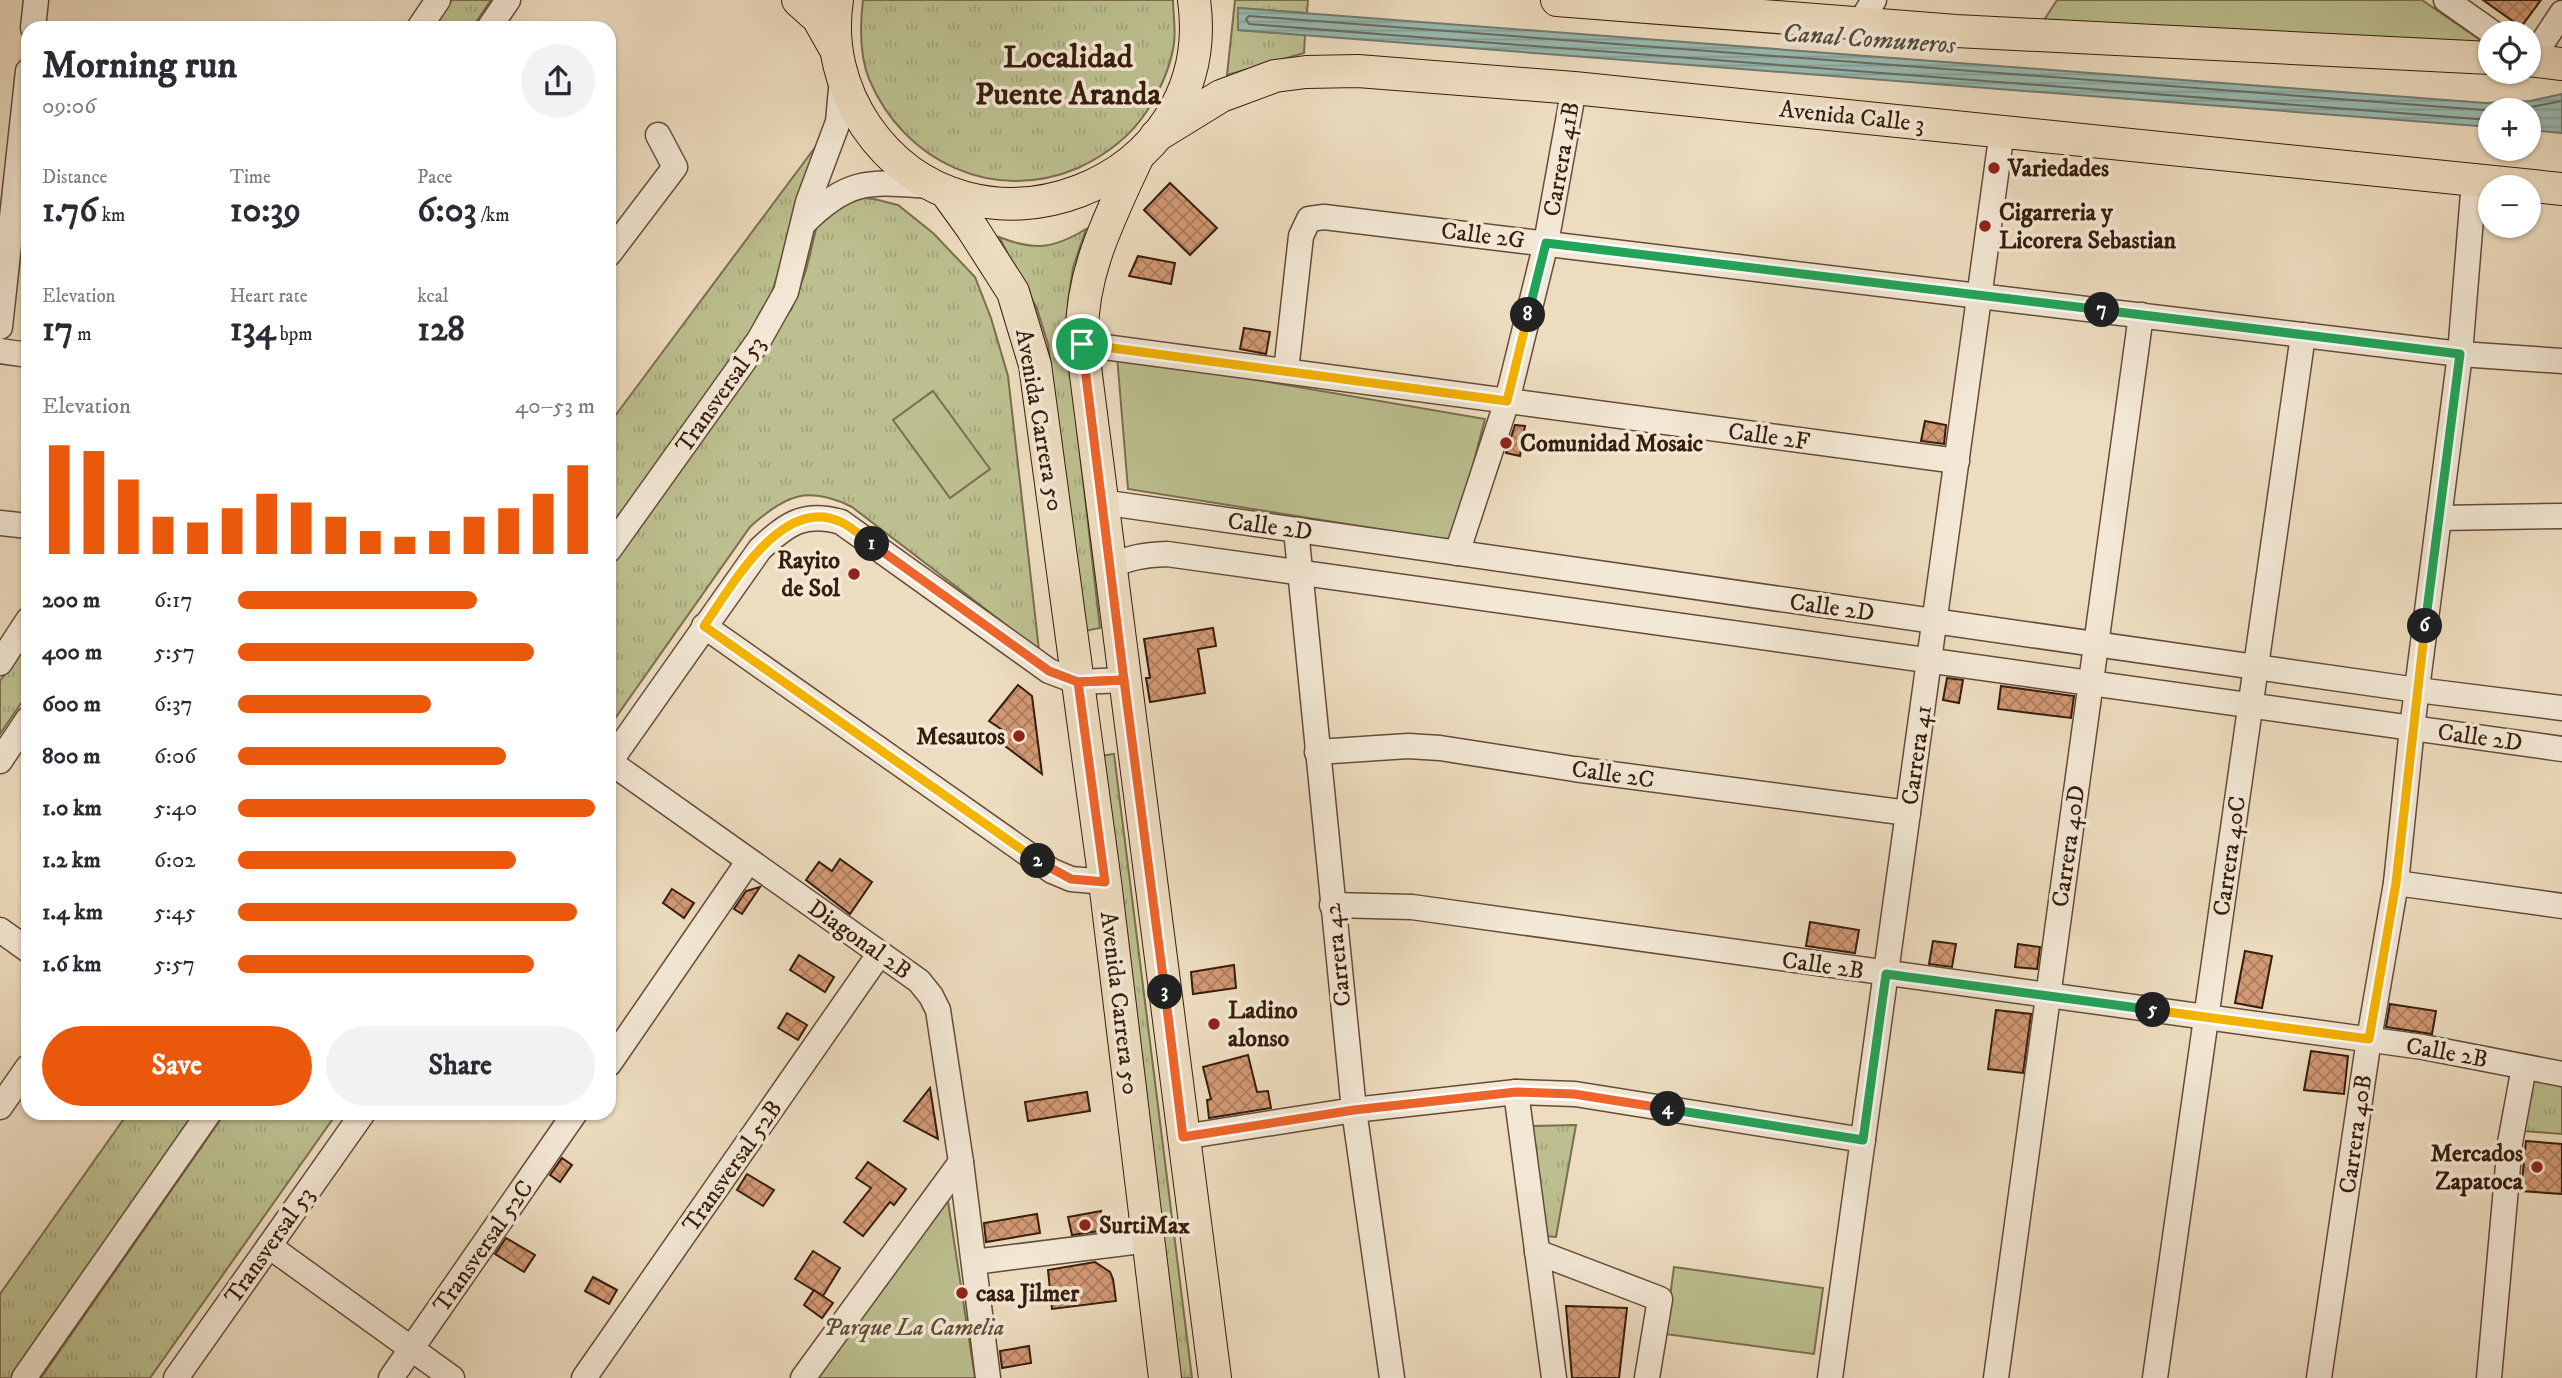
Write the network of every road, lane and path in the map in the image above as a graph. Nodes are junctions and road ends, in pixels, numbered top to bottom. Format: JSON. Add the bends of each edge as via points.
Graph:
{"nodes":[{"id":1,"x":36,"y":0,"type":"edge"},
{"id":2,"x":438,"y":0,"type":"edge"},
{"id":3,"x":508,"y":0,"type":"edge"},
{"id":4,"x":798,"y":0,"type":"edge"},
{"id":5,"x":837,"y":0,"type":"edge"},
{"id":6,"x":1194,"y":0,"type":"edge"},
{"id":7,"x":1558,"y":0,"type":"edge"},
{"id":8,"x":2446,"y":0,"type":"edge"},
{"id":9,"x":1679,"y":5,"type":"edge"},
{"id":10,"x":1867,"y":12,"type":"edge"},
{"id":11,"x":2562,"y":13,"type":"edge"},
{"id":12,"x":34,"y":21,"type":"edge"},
{"id":13,"x":424,"y":21,"type":"edge"},
{"id":14,"x":494,"y":21,"type":"edge"},
{"id":15,"x":2478,"y":22,"type":"edge"},
{"id":16,"x":2541,"y":55,"type":"edge"},
{"id":17,"x":2478,"y":57,"type":"edge"},
{"id":18,"x":839,"y":63,"type":"junction"},
{"id":19,"x":1574,"y":88,"type":"junction"},
{"id":20,"x":2002,"y":131,"type":"junction"},
{"id":21,"x":658,"y":135,"type":"dead end"},
{"id":22,"x":1147,"y":146,"type":"junction"},
{"id":23,"x":2474,"y":181,"type":"junction"},
{"id":24,"x":940,"y":189,"type":"junction"},
{"id":25,"x":2562,"y":189,"type":"edge"},
{"id":26,"x":21,"y":197,"type":"edge"},
{"id":27,"x":803,"y":224,"type":"junction"},
{"id":28,"x":1546,"y":243,"type":"junction"},
{"id":29,"x":616,"y":245,"type":"edge"},
{"id":30,"x":1980,"y":295,"type":"junction"},
{"id":31,"x":2141,"y":315,"type":"junction"},
{"id":32,"x":0,"y":327,"type":"edge"},
{"id":33,"x":2302,"y":335,"type":"junction"},
{"id":34,"x":1082,"y":344,"type":"junction"},
{"id":35,"x":0,"y":351,"type":"edge"},
{"id":36,"x":21,"y":354,"type":"edge"},
{"id":37,"x":2460,"y":354,"type":"junction"},
{"id":38,"x":2562,"y":361,"type":"edge"},
{"id":39,"x":1286,"y":371,"type":"junction"},
{"id":40,"x":1507,"y":401,"type":"junction"},
{"id":41,"x":1957,"y":461,"type":"junction"},
{"id":42,"x":1101,"y":502,"type":"junction"},
{"id":43,"x":2562,"y":516,"type":"edge"},
{"id":44,"x":2439,"y":518,"type":"junction"},
{"id":45,"x":0,"y":523,"type":"edge"},
{"id":46,"x":21,"y":526,"type":"edge"},
{"id":47,"x":1296,"y":530,"type":"junction"},
{"id":48,"x":616,"y":540,"type":"edge"},
{"id":49,"x":1457,"y":553,"type":"junction"},
{"id":50,"x":1110,"y":567,"type":"junction"},
{"id":51,"x":1299,"y":572,"type":"junction"},
{"id":52,"x":1935,"y":621,"type":"junction"},
{"id":53,"x":704,"y":626,"type":"junction"},
{"id":54,"x":21,"y":631,"type":"edge"},
{"id":55,"x":2096,"y":644,"type":"junction"},
{"id":56,"x":1929,"y":661,"type":"junction"},
{"id":57,"x":0,"y":663,"type":"edge"},
{"id":58,"x":2256,"y":667,"type":"junction"},
{"id":59,"x":1124,"y":680,"type":"junction"},
{"id":60,"x":1078,"y":682,"type":"junction"},
{"id":61,"x":2091,"y":683,"type":"junction"},
{"id":62,"x":2417,"y":690,"type":"junction"},
{"id":63,"x":2250,"y":705,"type":"junction"},
{"id":64,"x":2562,"y":708,"type":"edge"},
{"id":65,"x":2412,"y":728,"type":"junction"},
{"id":66,"x":21,"y":730,"type":"edge"},
{"id":67,"x":2562,"y":749,"type":"edge"},
{"id":68,"x":616,"y":752,"type":"edge"},
{"id":69,"x":1317,"y":752,"type":"junction"},
{"id":70,"x":0,"y":761,"type":"edge"},
{"id":71,"x":616,"y":767,"type":"edge"},
{"id":72,"x":1908,"y":813,"type":"junction"},
{"id":73,"x":748,"y":862,"type":"junction"},
{"id":74,"x":1105,"y":882,"type":"junction"},
{"id":75,"x":2396,"y":883,"type":"junction"},
{"id":76,"x":1332,"y":905,"type":"junction"},
{"id":77,"x":2562,"y":906,"type":"edge"},
{"id":78,"x":0,"y":930,"type":"edge"},
{"id":79,"x":21,"y":945,"type":"edge"},
{"id":80,"x":880,"y":953,"type":"junction"},
{"id":81,"x":1886,"y":974,"type":"junction"},
{"id":82,"x":2048,"y":996,"type":"junction"},
{"id":83,"x":2206,"y":1017,"type":"junction"},
{"id":84,"x":2369,"y":1039,"type":"junction"},
{"id":85,"x":616,"y":1054,"type":"edge"},
{"id":86,"x":2524,"y":1067,"type":"junction"},
{"id":87,"x":2562,"y":1074,"type":"edge"},
{"id":88,"x":21,"y":1077,"type":"edge"},
{"id":89,"x":1516,"y":1092,"type":"junction"},
{"id":90,"x":0,"y":1107,"type":"edge"},
{"id":91,"x":1354,"y":1110,"type":"junction"},
{"id":92,"x":204,"y":1120,"type":"edge"},
{"id":93,"x":358,"y":1120,"type":"edge"},
{"id":94,"x":570,"y":1120,"type":"edge"},
{"id":95,"x":1183,"y":1137,"type":"junction"},
{"id":96,"x":1863,"y":1140,"type":"junction"},
{"id":97,"x":961,"y":1162,"type":"junction"},
{"id":98,"x":1149,"y":1240,"type":"junction"},
{"id":99,"x":269,"y":1246,"type":"junction"},
{"id":100,"x":1537,"y":1252,"type":"junction"},
{"id":101,"x":974,"y":1262,"type":"junction"},
{"id":102,"x":412,"y":1349,"type":"junction"},
{"id":103,"x":24,"y":1378,"type":"edge"},
{"id":104,"x":176,"y":1378,"type":"edge"},
{"id":105,"x":391,"y":1378,"type":"edge"},
{"id":106,"x":452,"y":1378,"type":"edge"},
{"id":107,"x":584,"y":1378,"type":"edge"},
{"id":108,"x":803,"y":1378,"type":"edge"},
{"id":109,"x":988,"y":1378,"type":"edge"},
{"id":110,"x":1166,"y":1378,"type":"edge"},
{"id":111,"x":1215,"y":1378,"type":"edge"},
{"id":112,"x":1392,"y":1378,"type":"edge"},
{"id":113,"x":1554,"y":1378,"type":"edge"},
{"id":114,"x":1647,"y":1378,"type":"edge"},
{"id":115,"x":1830,"y":1378,"type":"edge"},
{"id":116,"x":1996,"y":1378,"type":"edge"},
{"id":117,"x":2155,"y":1378,"type":"edge"},
{"id":118,"x":2319,"y":1378,"type":"edge"},
{"id":119,"x":2489,"y":1378,"type":"edge"}],
"edges":[{"from":1,"to":12,"type":"street"},
{"from":2,"to":13,"type":"street"},
{"from":3,"to":14,"type":"street"},
{"from":4,"to":18,"type":"main road","via":[[818,18]]},
{"from":5,"to":18,"type":"main road"},
{"from":6,"to":22,"type":"main road","via":[[1191,64],[1177,102]]},
{"from":7,"to":9,"type":"main road"},
{"from":8,"to":15,"type":"street"},
{"from":9,"to":10,"type":"main road"},
{"from":10,"to":17,"type":"main road","via":[[1956,31]]},
{"from":11,"to":16,"type":"street"},
{"from":18,"to":24,"type":"main road","via":[[856,111],[877,142],[903,167]]},
{"from":18,"to":27,"type":"street","name":"Transversal 53","via":[[838,122]]},
{"from":19,"to":20,"type":"main road","name":"Avenida Calle 3"},
{"from":19,"to":22,"type":"main road","name":"Avenida Calle 3","via":[[1358,71],[1275,76],[1221,96]]},
{"from":19,"to":28,"type":"street","name":"Carrera 41B"},
{"from":20,"to":23,"type":"main road","name":"Avenida Calle 3"},
{"from":20,"to":30,"type":"street","name":"Carrera 41"},
{"from":21,"to":29,"type":"street","via":[[675,166]]},
{"from":22,"to":24,"type":"main road","name":"Avenida Calle 3","via":[[1093,187],[1041,203],[993,204]]},
{"from":22,"to":34,"type":"main road","name":"Avenida Carrera 50","via":[[1095,254],[1081,316]]},
{"from":23,"to":25,"type":"main road","name":"Avenida Calle 3"},
{"from":23,"to":37,"type":"street","name":"Carrera 40B"},
{"from":24,"to":27,"type":"street","via":[[881,184],[851,188],[831,198]]},
{"from":24,"to":60,"type":"main road","name":"Avenida Carrera 50","via":[[972,228],[1013,292],[1035,365]]},
{"from":26,"to":32,"type":"street"},
{"from":27,"to":48,"type":"street","name":"Transversal 53","via":[[790,281],[769,324]]},
{"from":28,"to":30,"type":"street","name":"Calle 2G"},
{"from":28,"to":39,"type":"street","name":"Calle 2G","via":[[1324,217],[1308,219],[1301,236]]},
{"from":28,"to":40,"type":"street","name":"Carrera 41B"},
{"from":30,"to":31,"type":"street","name":"Calle 2G"},
{"from":30,"to":41,"type":"street","name":"Carrera 41"},
{"from":31,"to":33,"type":"street","name":"Calle 2G"},
{"from":31,"to":55,"type":"street","name":"Carrera 40D"},
{"from":33,"to":37,"type":"street","name":"Calle 2G"},
{"from":33,"to":58,"type":"street","name":"Carrera 40C"},
{"from":34,"to":39,"type":"street","name":"Calle 2F"},
{"from":34,"to":42,"type":"main road","name":"Avenida Carrera 50"},
{"from":35,"to":36,"type":"street"},
{"from":37,"to":38,"type":"street","name":"Calle 2G"},
{"from":37,"to":44,"type":"street","name":"Carrera 40B"},
{"from":39,"to":40,"type":"street","name":"Calle 2F"},
{"from":40,"to":41,"type":"street","name":"Calle 2F"},
{"from":40,"to":49,"type":"street","name":"Carrera 41B"},
{"from":41,"to":52,"type":"street","name":"Carrera 41"},
{"from":42,"to":47,"type":"street","name":"Calle 2D"},
{"from":42,"to":50,"type":"main road","name":"Avenida Carrera 50"},
{"from":43,"to":44,"type":"street"},
{"from":44,"to":62,"type":"street","name":"Carrera 40B"},
{"from":45,"to":46,"type":"street"},
{"from":47,"to":49,"type":"street","name":"Calle 2D"},
{"from":47,"to":51,"type":"street","name":"Carrera 42"},
{"from":49,"to":52,"type":"street","name":"Calle 2D"},
{"from":50,"to":51,"type":"street","name":"Calle 2D","via":[[1140,555],[1167,554]]},
{"from":50,"to":59,"type":"main road","name":"Avenida Carrera 50"},
{"from":51,"to":56,"type":"street","name":"Calle 2D"},
{"from":51,"to":69,"type":"street","name":"Carrera 42"},
{"from":52,"to":55,"type":"street","name":"Calle 2D"},
{"from":52,"to":56,"type":"street","name":"Carrera 41"},
{"from":53,"to":60,"type":"street","via":[[760,548],[792,524],[813,517],[841,522],[1049,671]]},
{"from":53,"to":68,"type":"street"},
{"from":53,"to":74,"type":"street","via":[[1052,871],[1071,879]]},
{"from":54,"to":57,"type":"street"},
{"from":55,"to":58,"type":"street","name":"Calle 2D"},
{"from":55,"to":61,"type":"street","name":"Carrera 40D"},
{"from":56,"to":61,"type":"street","name":"Calle 2D"},
{"from":56,"to":72,"type":"street","name":"Carrera 41"},
{"from":58,"to":62,"type":"street","name":"Calle 2D"},
{"from":58,"to":63,"type":"street","name":"Carrera 40C"},
{"from":59,"to":60,"type":"street"},
{"from":59,"to":95,"type":"main road","name":"Avenida Carrera 50"},
{"from":60,"to":74,"type":"main road","name":"Avenida Carrera 50"},
{"from":61,"to":63,"type":"street","name":"Calle 2D"},
{"from":61,"to":82,"type":"street","name":"Carrera 40D"},
{"from":62,"to":64,"type":"street","name":"Calle 2D"},
{"from":62,"to":65,"type":"street","name":"Carrera 40B"},
{"from":63,"to":65,"type":"street","name":"Calle 2D"},
{"from":63,"to":83,"type":"street","name":"Carrera 40C"},
{"from":65,"to":67,"type":"street","name":"Calle 2D"},
{"from":65,"to":75,"type":"street","name":"Carrera 40B"},
{"from":66,"to":70,"type":"street"},
{"from":69,"to":72,"type":"street","name":"Calle 2C","via":[[1440,748]]},
{"from":69,"to":76,"type":"street","name":"Carrera 42"},
{"from":71,"to":73,"type":"street"},
{"from":72,"to":81,"type":"street","name":"Carrera 41"},
{"from":73,"to":80,"type":"street","name":"Diagonal 2B"},
{"from":73,"to":85,"type":"street"},
{"from":74,"to":98,"type":"main road","name":"Avenida Carrera 50"},
{"from":75,"to":77,"type":"street"},
{"from":75,"to":84,"type":"street","name":"Carrera 40B"},
{"from":76,"to":81,"type":"street","name":"Calle 2B","via":[[1412,907]]},
{"from":76,"to":91,"type":"street","name":"Carrera 42"},
{"from":78,"to":79,"type":"street"},
{"from":80,"to":97,"type":"street","name":"Diagonal 2B","via":[[919,981],[938,1010]]},
{"from":80,"to":107,"type":"street","name":"Transversal 52B"},
{"from":81,"to":82,"type":"street","name":"Calle 2B"},
{"from":81,"to":96,"type":"street","name":"Carrera 41"},
{"from":82,"to":83,"type":"street","name":"Calle 2B"},
{"from":82,"to":116,"type":"street","name":"Carrera 40D"},
{"from":83,"to":84,"type":"street","name":"Calle 2B"},
{"from":83,"to":117,"type":"street","name":"Carrera 40C"},
{"from":84,"to":86,"type":"street","name":"Calle 2B"},
{"from":84,"to":118,"type":"street","name":"Carrera 40B"},
{"from":86,"to":87,"type":"street","name":"Calle 2B"},
{"from":86,"to":119,"type":"street","via":[[2510,1143]]},
{"from":88,"to":90,"type":"street"},
{"from":89,"to":91,"type":"street"},
{"from":89,"to":96,"type":"street","via":[[1574,1094]]},
{"from":89,"to":100,"type":"street"},
{"from":91,"to":95,"type":"street"},
{"from":91,"to":112,"type":"street","name":"Carrera 42"},
{"from":92,"to":103,"type":"street"},
{"from":93,"to":99,"type":"street","name":"Transversal 53"},
{"from":94,"to":102,"type":"street","name":"Transversal 52C"},
{"from":95,"to":111,"type":"main road","name":"Avenida Carrera 50"},
{"from":96,"to":115,"type":"street","name":"Carrera 41"},
{"from":97,"to":101,"type":"street","name":"Diagonal 2B"},
{"from":97,"to":108,"type":"street"},
{"from":98,"to":101,"type":"street"},
{"from":98,"to":110,"type":"main road","name":"Avenida Carrera 50"},
{"from":99,"to":102,"type":"street"},
{"from":99,"to":104,"type":"street","name":"Transversal 53"},
{"from":100,"to":113,"type":"street"},
{"from":100,"to":114,"type":"street","via":[[1660,1298]]},
{"from":101,"to":109,"type":"street","name":"Diagonal 2B"},
{"from":102,"to":105,"type":"street","name":"Transversal 52C"},
{"from":102,"to":106,"type":"street"}]}
